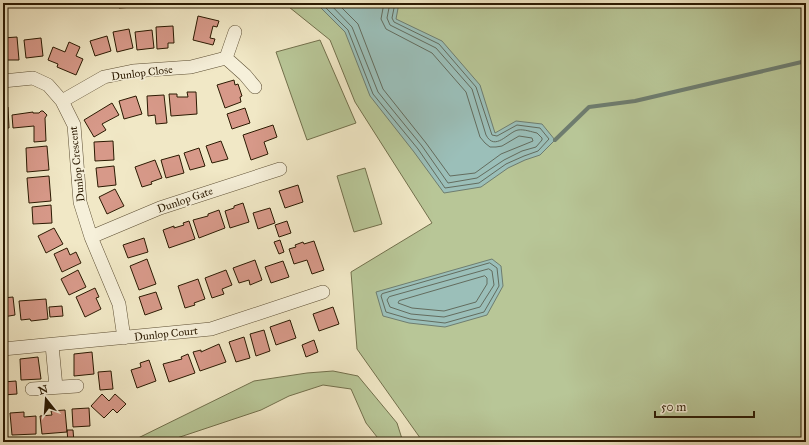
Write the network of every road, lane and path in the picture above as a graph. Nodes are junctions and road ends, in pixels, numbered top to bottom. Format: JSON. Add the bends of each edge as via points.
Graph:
{"nodes":[{"id":1,"x":235,"y":32,"type":"dead end"},
{"id":2,"x":226,"y":58,"type":"junction"},
{"id":3,"x":3,"y":80,"type":"edge"},
{"id":4,"x":255,"y":87,"type":"dead end"},
{"id":5,"x":62,"y":101,"type":"junction"},
{"id":6,"x":280,"y":168,"type":"dead end"},
{"id":7,"x":91,"y":237,"type":"junction"},
{"id":8,"x":323,"y":292,"type":"dead end"},
{"id":9,"x":124,"y":338,"type":"junction"},
{"id":10,"x":52,"y":345,"type":"junction"},
{"id":11,"x":3,"y":349,"type":"edge"},
{"id":12,"x":77,"y":386,"type":"dead end"},
{"id":13,"x":56,"y":387,"type":"junction"},
{"id":14,"x":32,"y":389,"type":"dead end"}],
"edges":[{"from":1,"to":2,"type":"street"},
{"from":2,"to":4,"type":"street"},
{"from":2,"to":5,"type":"street","name":"Dunlop Close","via":[[191,67],[133,71],[104,77]]},
{"from":3,"to":5,"type":"street","name":"Dunlop Crescent","via":[[33,78],[48,85]]},
{"from":5,"to":7,"type":"street","name":"Dunlop Crescent","via":[[74,125],[80,202]]},
{"from":6,"to":7,"type":"street","name":"Dunlop Gate","via":[[160,208]]},
{"from":7,"to":9,"type":"street","name":"Dunlop Crescent","via":[[119,304]]},
{"from":8,"to":9,"type":"street","name":"Dunlop Court","via":[[211,329]]},
{"from":9,"to":10,"type":"street","name":"Dunlop Court"},
{"from":10,"to":11,"type":"street","name":"Dunlop Court"},
{"from":10,"to":13,"type":"street"},
{"from":12,"to":13,"type":"street"},
{"from":13,"to":14,"type":"street"}]}
